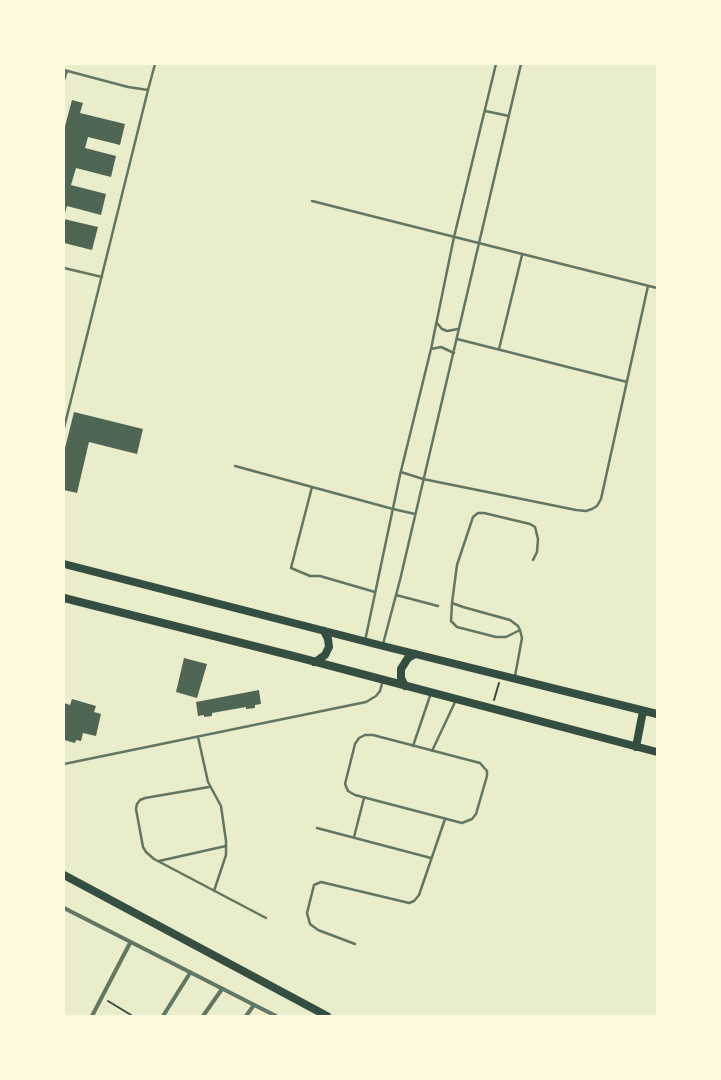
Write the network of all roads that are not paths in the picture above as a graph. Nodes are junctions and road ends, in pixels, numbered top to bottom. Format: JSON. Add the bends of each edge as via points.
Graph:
{"nodes":[{"id":1,"x":155,"y":64,"type":"edge"},
{"id":2,"x":496,"y":64,"type":"edge"},
{"id":3,"x":521,"y":64,"type":"edge"},
{"id":4,"x":65,"y":70,"type":"edge"},
{"id":5,"x":64,"y":80,"type":"edge"},
{"id":6,"x":148,"y":90,"type":"junction"},
{"id":7,"x":485,"y":111,"type":"junction"},
{"id":8,"x":508,"y":116,"type":"junction"},
{"id":9,"x":312,"y":202,"type":"dead end"},
{"id":10,"x":454,"y":237,"type":"junction"},
{"id":11,"x":478,"y":244,"type":"junction"},
{"id":12,"x":522,"y":255,"type":"junction"},
{"id":13,"x":64,"y":268,"type":"edge"},
{"id":14,"x":102,"y":277,"type":"junction"},
{"id":15,"x":648,"y":286,"type":"junction"},
{"id":16,"x":657,"y":288,"type":"edge"},
{"id":17,"x":436,"y":322,"type":"junction"},
{"id":18,"x":459,"y":329,"type":"junction"},
{"id":19,"x":456,"y":339,"type":"junction"},
{"id":20,"x":431,"y":349,"type":"junction"},
{"id":21,"x":499,"y":350,"type":"junction"},
{"id":22,"x":454,"y":353,"type":"junction"},
{"id":23,"x":627,"y":382,"type":"junction"},
{"id":24,"x":64,"y":428,"type":"edge"},
{"id":25,"x":235,"y":466,"type":"dead end"},
{"id":26,"x":401,"y":472,"type":"junction"},
{"id":27,"x":423,"y":479,"type":"junction"},
{"id":28,"x":312,"y":487,"type":"junction"},
{"id":29,"x":392,"y":509,"type":"junction"},
{"id":30,"x":415,"y":514,"type":"junction"},
{"id":31,"x":534,"y":560,"type":"dead end"},
{"id":32,"x":64,"y":564,"type":"edge"},
{"id":33,"x":375,"y":592,"type":"junction"},
{"id":34,"x":396,"y":595,"type":"junction"},
{"id":35,"x":64,"y":598,"type":"edge"},
{"id":36,"x":452,"y":603,"type":"junction"},
{"id":37,"x":438,"y":606,"type":"dead end"},
{"id":38,"x":520,"y":630,"type":"junction"},
{"id":39,"x":324,"y":631,"type":"junction"},
{"id":40,"x":364,"y":641,"type":"junction"},
{"id":41,"x":383,"y":646,"type":"junction"},
{"id":42,"x":415,"y":654,"type":"junction"},
{"id":43,"x":314,"y":662,"type":"junction"},
{"id":44,"x":514,"y":679,"type":"junction"},
{"id":45,"x":383,"y":680,"type":"junction"},
{"id":46,"x":405,"y":686,"type":"junction"},
{"id":47,"x":432,"y":693,"type":"junction"},
{"id":48,"x":456,"y":699,"type":"junction"},
{"id":49,"x":643,"y":711,"type":"junction"},
{"id":50,"x":657,"y":714,"type":"edge"},
{"id":51,"x":198,"y":737,"type":"junction"},
{"id":52,"x":413,"y":746,"type":"junction"},
{"id":53,"x":636,"y":747,"type":"junction"},
{"id":54,"x":432,"y":751,"type":"junction"},
{"id":55,"x":657,"y":752,"type":"edge"},
{"id":56,"x":64,"y":764,"type":"edge"},
{"id":57,"x":210,"y":787,"type":"junction"},
{"id":58,"x":364,"y":798,"type":"junction"},
{"id":59,"x":445,"y":819,"type":"junction"},
{"id":60,"x":318,"y":828,"type":"dead end"},
{"id":61,"x":354,"y":837,"type":"junction"},
{"id":62,"x":226,"y":846,"type":"junction"},
{"id":63,"x":431,"y":858,"type":"junction"},
{"id":64,"x":158,"y":862,"type":"junction"},
{"id":65,"x":64,"y":875,"type":"edge"},
{"id":66,"x":214,"y":891,"type":"junction"},
{"id":67,"x":64,"y":908,"type":"edge"},
{"id":68,"x":266,"y":918,"type":"dead end"},
{"id":69,"x":130,"y":943,"type":"junction"},
{"id":70,"x":355,"y":944,"type":"dead end"},
{"id":71,"x":190,"y":973,"type":"junction"},
{"id":72,"x":222,"y":989,"type":"junction"},
{"id":73,"x":254,"y":1005,"type":"junction"},
{"id":74,"x":92,"y":1016,"type":"edge"},
{"id":75,"x":163,"y":1016,"type":"edge"},
{"id":76,"x":203,"y":1016,"type":"edge"},
{"id":77,"x":246,"y":1016,"type":"edge"},
{"id":78,"x":276,"y":1016,"type":"edge"},
{"id":79,"x":327,"y":1016,"type":"edge"}],
"edges":[{"from":1,"to":6,"type":"lane"},
{"from":2,"to":7,"type":"lane"},
{"from":3,"to":8,"type":"lane"},
{"from":4,"to":5,"type":"lane"},
{"from":4,"to":6,"type":"lane"},
{"from":6,"to":14,"type":"lane"},
{"from":7,"to":8,"type":"lane"},
{"from":7,"to":10,"type":"lane"},
{"from":8,"to":11,"type":"lane"},
{"from":9,"to":10,"type":"lane"},
{"from":10,"to":11,"type":"lane"},
{"from":10,"to":17,"type":"lane"},
{"from":11,"to":12,"type":"lane"},
{"from":11,"to":18,"type":"lane"},
{"from":12,"to":15,"type":"lane"},
{"from":12,"to":21,"type":"lane"},
{"from":13,"to":14,"type":"lane"},
{"from":14,"to":24,"type":"lane"},
{"from":15,"to":16,"type":"lane"},
{"from":15,"to":23,"type":"lane"},
{"from":17,"to":18,"type":"lane","via":[[447,331]]},
{"from":17,"to":20,"type":"lane"},
{"from":18,"to":19,"type":"lane"},
{"from":19,"to":21,"type":"lane"},
{"from":19,"to":22,"type":"lane"},
{"from":20,"to":22,"type":"lane","via":[[444,347]]},
{"from":20,"to":26,"type":"lane"},
{"from":21,"to":23,"type":"lane"},
{"from":22,"to":27,"type":"lane"},
{"from":23,"to":27,"type":"lane","via":[[601,498],[592,509],[576,510]]},
{"from":25,"to":28,"type":"lane"},
{"from":26,"to":27,"type":"lane"},
{"from":26,"to":29,"type":"lane"},
{"from":27,"to":30,"type":"lane"},
{"from":28,"to":29,"type":"lane"},
{"from":28,"to":33,"type":"lane","via":[[291,568],[310,576],[320,576]]},
{"from":29,"to":30,"type":"lane"},
{"from":29,"to":33,"type":"lane"},
{"from":30,"to":34,"type":"lane"},
{"from":31,"to":36,"type":"lane","via":[[538,539],[535,527],[478,513],[473,517],[457,566]]},
{"from":32,"to":39,"type":"main road"},
{"from":33,"to":40,"type":"lane"},
{"from":34,"to":37,"type":"lane"},
{"from":34,"to":41,"type":"lane"},
{"from":35,"to":43,"type":"main road"},
{"from":36,"to":38,"type":"lane","via":[[510,620]]},
{"from":36,"to":38,"type":"lane","via":[[451,621],[457,627],[496,637],[506,637]]},
{"from":38,"to":44,"type":"lane","via":[[522,638]]},
{"from":39,"to":40,"type":"main road"},
{"from":39,"to":43,"type":"main road","via":[[329,647],[325,655]]},
{"from":40,"to":41,"type":"main road"},
{"from":41,"to":42,"type":"main road"},
{"from":42,"to":44,"type":"main road"},
{"from":42,"to":46,"type":"main road","via":[[408,658],[401,669],[401,678]]},
{"from":43,"to":45,"type":"main road"},
{"from":44,"to":49,"type":"main road"},
{"from":45,"to":46,"type":"main road"},
{"from":45,"to":51,"type":"lane","via":[[380,691],[366,702]]},
{"from":46,"to":47,"type":"main road"},
{"from":47,"to":48,"type":"main road"},
{"from":47,"to":52,"type":"lane"},
{"from":48,"to":53,"type":"main road"},
{"from":48,"to":54,"type":"lane"},
{"from":49,"to":50,"type":"main road"},
{"from":49,"to":53,"type":"main road"},
{"from":51,"to":56,"type":"lane"},
{"from":51,"to":57,"type":"lane"},
{"from":52,"to":54,"type":"lane"},
{"from":52,"to":58,"type":"lane","via":[[373,735],[359,738],[355,744],[345,784],[351,794]]},
{"from":53,"to":55,"type":"main road"},
{"from":54,"to":59,"type":"lane","via":[[480,763],[487,771],[476,814],[472,819],[462,823]]},
{"from":57,"to":62,"type":"lane","via":[[221,806]]},
{"from":57,"to":64,"type":"lane","via":[[145,798],[137,804],[143,847]]},
{"from":58,"to":59,"type":"lane"},
{"from":58,"to":61,"type":"lane"},
{"from":59,"to":63,"type":"lane"},
{"from":60,"to":61,"type":"lane"},
{"from":61,"to":63,"type":"lane"},
{"from":62,"to":64,"type":"lane"},
{"from":62,"to":66,"type":"lane","via":[[226,855]]},
{"from":63,"to":70,"type":"lane","via":[[419,895],[409,903],[321,882],[314,885],[307,913],[310,924],[318,930]]},
{"from":64,"to":66,"type":"lane"},
{"from":65,"to":79,"type":"main road"},
{"from":66,"to":68,"type":"lane"},
{"from":67,"to":69,"type":"street"},
{"from":69,"to":71,"type":"street"},
{"from":69,"to":74,"type":"street"},
{"from":71,"to":72,"type":"street"},
{"from":71,"to":75,"type":"street"},
{"from":72,"to":73,"type":"street"},
{"from":72,"to":76,"type":"street"},
{"from":73,"to":77,"type":"street"},
{"from":73,"to":78,"type":"street"}]}
